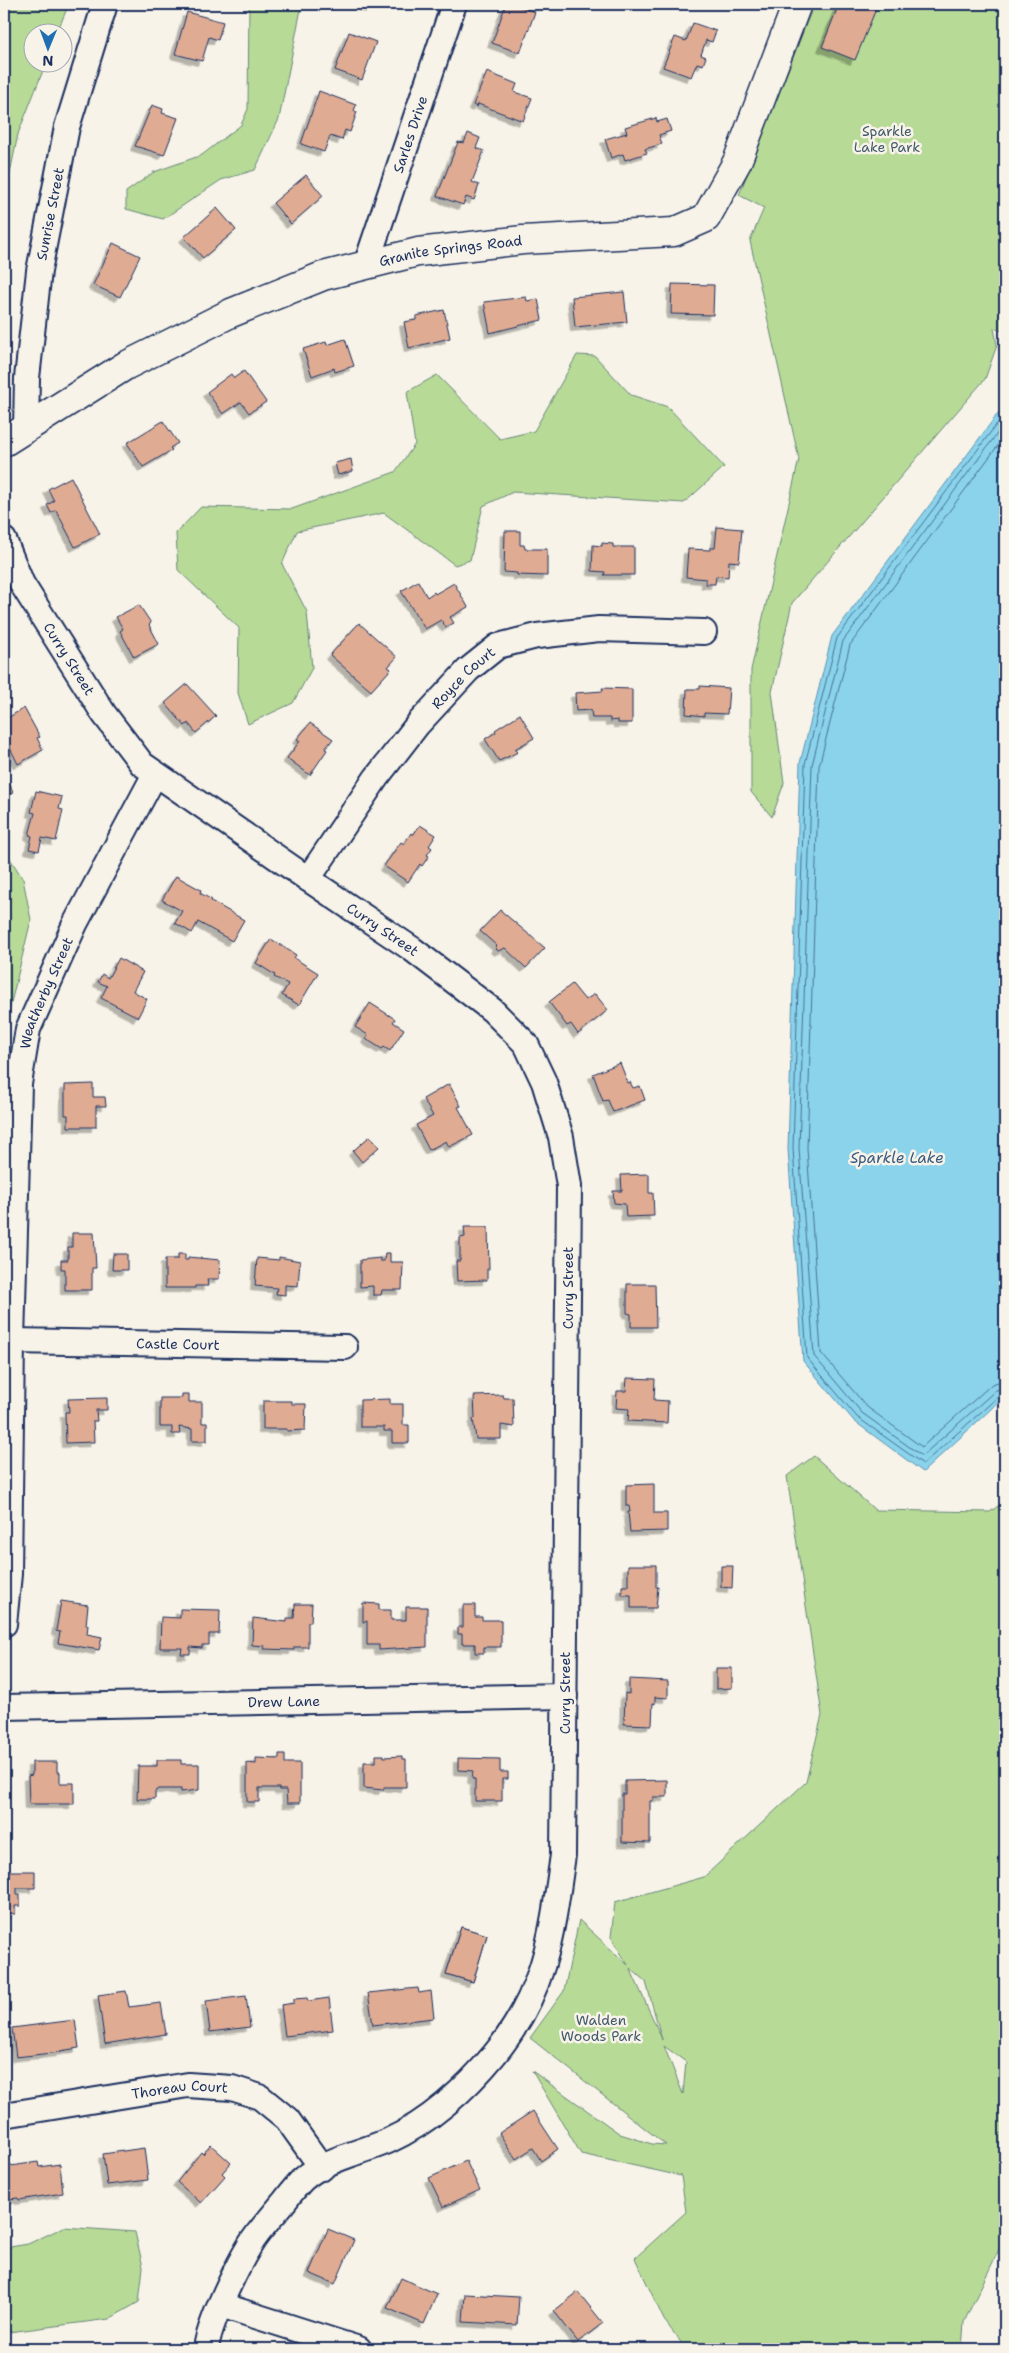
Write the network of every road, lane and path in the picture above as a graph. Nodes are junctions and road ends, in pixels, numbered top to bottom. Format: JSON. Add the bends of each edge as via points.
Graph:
{"nodes":[{"id":1,"x":105,"y":4,"type":"edge"},
{"id":2,"x":454,"y":4,"type":"edge"},
{"id":3,"x":797,"y":4,"type":"edge"},
{"id":4,"x":366,"y":265,"type":"junction"},
{"id":5,"x":15,"y":435,"type":"edge"},
{"id":6,"x":4,"y":540,"type":"edge"},
{"id":7,"x":704,"y":632,"type":"dead end"},
{"id":8,"x":155,"y":774,"type":"junction"},
{"id":9,"x":308,"y":879,"type":"junction"},
{"id":10,"x":12,"y":1341,"type":"junction"},
{"id":11,"x":345,"y":1347,"type":"dead end"},
{"id":12,"x":4,"y":1624,"type":"edge"},
{"id":13,"x":564,"y":1696,"type":"junction"},
{"id":14,"x":4,"y":1707,"type":"edge"},
{"id":15,"x":4,"y":2116,"type":"edge"},
{"id":16,"x":322,"y":2168,"type":"junction"},
{"id":17,"x":221,"y":2305,"type":"junction"},
{"id":18,"x":206,"y":2349,"type":"edge"},
{"id":19,"x":359,"y":2349,"type":"edge"}],
"edges":[{"from":1,"to":5,"type":"street","name":"Sunrise Street","via":[[67,127],[39,270],[27,378]]},
{"from":2,"to":4,"type":"street","name":"Sarles Drive"},
{"from":3,"to":4,"type":"street","name":"Granite Springs Road","via":[[737,162],[706,218],[674,232],[523,240],[418,252]]},
{"from":4,"to":5,"type":"street","name":"Granite Springs Road","via":[[323,276],[231,312],[125,366]]},
{"from":6,"to":8,"type":"street","name":"Curry Street","via":[[22,584],[104,714],[142,764]]},
{"from":7,"to":9,"type":"street","name":"Royce Court","via":[[598,629],[537,636],[498,646],[468,670],[418,724],[376,778]]},
{"from":8,"to":9,"type":"street","name":"Curry Street"},
{"from":8,"to":10,"type":"street","name":"Weatherby Street","via":[[76,924],[28,1029],[19,1084]]},
{"from":9,"to":13,"type":"street","name":"Curry Street","via":[[412,949],[492,1010],[526,1044],[544,1082],[558,1128],[569,1186]]},
{"from":10,"to":11,"type":"street","name":"Castle Court"},
{"from":10,"to":12,"type":"street","name":"Weatherby Street","via":[[9,1574]]},
{"from":13,"to":14,"type":"street","name":"Drew Lane"},
{"from":13,"to":16,"type":"street","name":"Curry Street","via":[[563,1855],[552,1936],[538,1982],[517,2022],[494,2055],[467,2084],[429,2116],[390,2140]]},
{"from":15,"to":16,"type":"street","name":"Thoreau Court","via":[[188,2085],[232,2088],[260,2097],[287,2119]]},
{"from":16,"to":17,"type":"street","name":"Curry Street","via":[[303,2180],[250,2244]]},
{"from":17,"to":18,"type":"street","name":"Curry Street","via":[[207,2338]]},
{"from":17,"to":19,"type":"street"}]}
